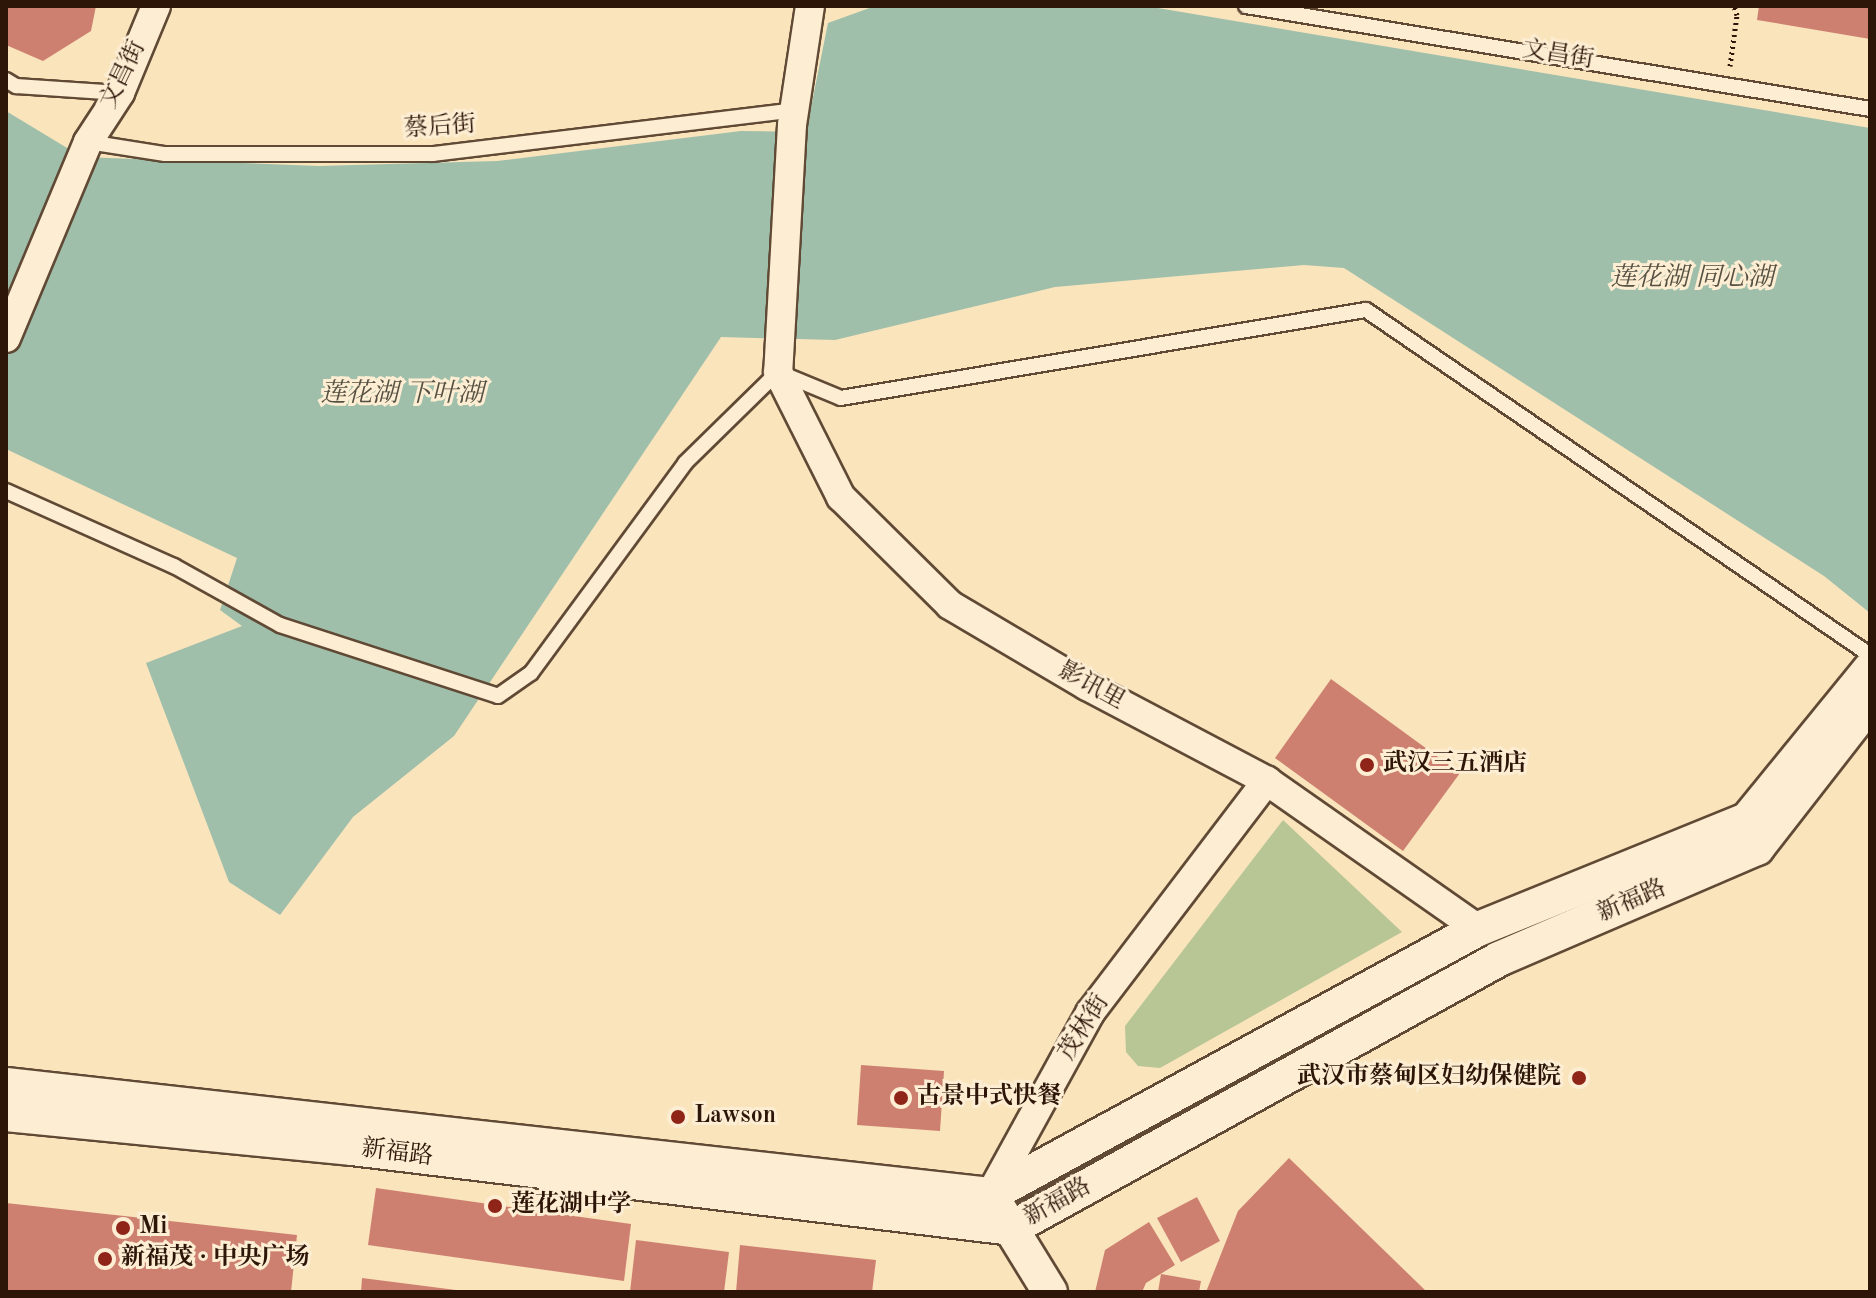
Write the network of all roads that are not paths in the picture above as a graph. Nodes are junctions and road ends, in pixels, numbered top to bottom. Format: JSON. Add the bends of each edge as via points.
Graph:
{"nodes":[{"id":1,"x":156,"y":6,"type":"edge"},
{"id":2,"x":810,"y":6,"type":"edge"},
{"id":3,"x":1246,"y":6,"type":"edge"},
{"id":4,"x":6,"y":80,"type":"edge"},
{"id":5,"x":120,"y":93,"type":"junction"},
{"id":6,"x":1870,"y":109,"type":"edge"},
{"id":7,"x":793,"y":117,"type":"junction"},
{"id":8,"x":88,"y":142,"type":"junction"},
{"id":9,"x":6,"y":338,"type":"edge"},
{"id":10,"x":778,"y":372,"type":"junction"},
{"id":11,"x":6,"y":491,"type":"edge"},
{"id":12,"x":1870,"y":655,"type":"edge"},
{"id":13,"x":1870,"y":669,"type":"edge"},
{"id":14,"x":1870,"y":703,"type":"edge"},
{"id":15,"x":1267,"y":781,"type":"junction"},
{"id":16,"x":1478,"y":929,"type":"junction"},
{"id":17,"x":6,"y":1085,"type":"edge"},
{"id":18,"x":6,"y":1114,"type":"edge"},
{"id":19,"x":990,"y":1195,"type":"junction"},
{"id":20,"x":1012,"y":1228,"type":"junction"},
{"id":21,"x":1050,"y":1292,"type":"edge"}],
"edges":[{"from":1,"to":5,"type":"street","name":"文昌街"},
{"from":2,"to":7,"type":"street"},
{"from":3,"to":6,"type":"lane","name":"文昌街"},
{"from":4,"to":5,"type":"lane","via":[[16,86]]},
{"from":5,"to":8,"type":"street","name":"文昌街"},
{"from":7,"to":8,"type":"lane","name":"蔡后街","via":[[433,154],[165,154]]},
{"from":7,"to":10,"type":"street"},
{"from":8,"to":9,"type":"street","name":"文昌街"},
{"from":10,"to":11,"type":"lane","via":[[685,463],[531,673],[498,696],[280,625],[174,566]]},
{"from":10,"to":12,"type":"lane","via":[[841,398],[1366,310]]},
{"from":10,"to":15,"type":"street","name":"影讯里","via":[[841,497],[950,605],[1087,686]]},
{"from":13,"to":16,"type":"street","name":"新福路","via":[[1747,820]]},
{"from":14,"to":20,"type":"street","name":"新福路","via":[[1757,848],[1499,959]]},
{"from":15,"to":16,"type":"street","name":"影讯里"},
{"from":15,"to":19,"type":"street","name":"茂林街","via":[[1090,1013]]},
{"from":16,"to":19,"type":"street","name":"新福路"},
{"from":17,"to":19,"type":"street","name":"新福路"},
{"from":18,"to":20,"type":"street","name":"新福路","via":[[352,1148]]},
{"from":19,"to":20,"type":"street"},
{"from":20,"to":21,"type":"street"}]}
